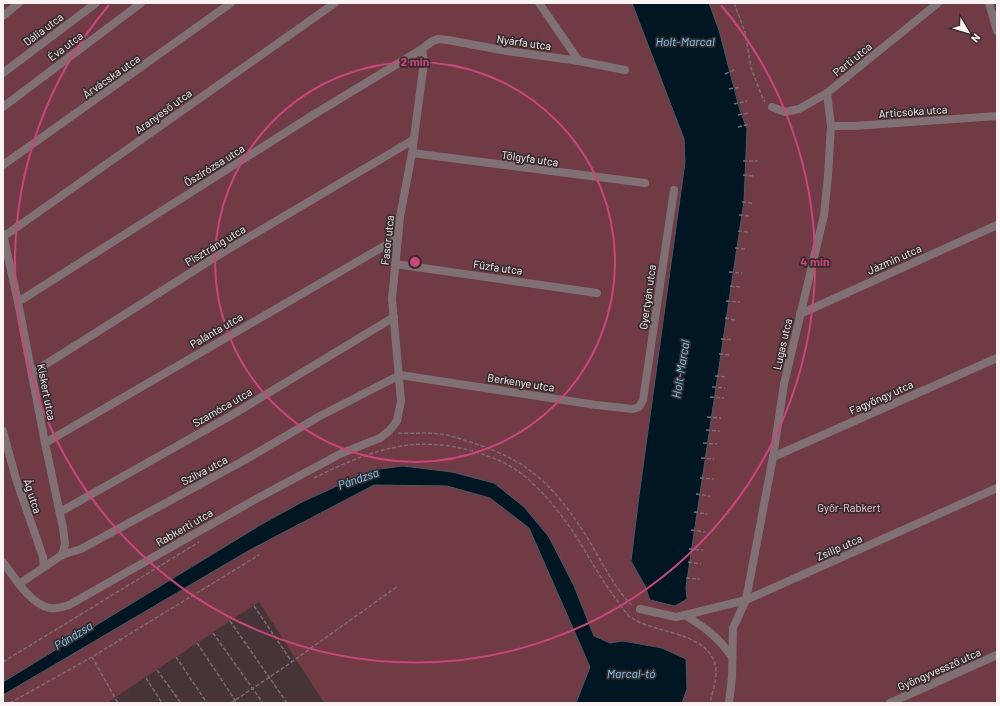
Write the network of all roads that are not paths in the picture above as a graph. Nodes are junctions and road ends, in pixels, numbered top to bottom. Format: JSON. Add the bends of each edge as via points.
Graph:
{"nodes":[{"id":1,"x":19,"y":3,"type":"edge"},
{"id":2,"x":96,"y":3,"type":"edge"},
{"id":3,"x":141,"y":3,"type":"edge"},
{"id":4,"x":231,"y":3,"type":"edge"},
{"id":5,"x":335,"y":3,"type":"edge"},
{"id":6,"x":539,"y":3,"type":"edge"},
{"id":7,"x":938,"y":3,"type":"edge"},
{"id":8,"x":989,"y":3,"type":"edge"},
{"id":9,"x":3,"y":16,"type":"edge"},
{"id":10,"x":997,"y":31,"type":"edge"},
{"id":11,"x":422,"y":49,"type":"junction"},
{"id":12,"x":579,"y":61,"type":"junction"},
{"id":13,"x":625,"y":70,"type":"dead end"},
{"id":14,"x":3,"y":73,"type":"edge"},
{"id":15,"x":827,"y":93,"type":"junction"},
{"id":16,"x":3,"y":107,"type":"edge"},
{"id":17,"x":772,"y":107,"type":"road end"},
{"id":18,"x":997,"y":116,"type":"edge"},
{"id":19,"x":831,"y":126,"type":"junction"},
{"id":20,"x":413,"y":140,"type":"junction"},
{"id":21,"x":412,"y":153,"type":"junction"},
{"id":22,"x":3,"y":165,"type":"edge"},
{"id":23,"x":645,"y":183,"type":"dead end"},
{"id":24,"x":674,"y":190,"type":"dead end"},
{"id":25,"x":997,"y":225,"type":"edge"},
{"id":26,"x":3,"y":236,"type":"edge"},
{"id":27,"x":398,"y":238,"type":"junction"},
{"id":28,"x":395,"y":264,"type":"junction"},
{"id":29,"x":597,"y":293,"type":"dead end"},
{"id":30,"x":18,"y":302,"type":"junction"},
{"id":31,"x":800,"y":314,"type":"junction"},
{"id":32,"x":394,"y":317,"type":"junction"},
{"id":33,"x":997,"y":358,"type":"edge"},
{"id":34,"x":32,"y":373,"type":"junction"},
{"id":35,"x":400,"y":375,"type":"junction"},
{"id":36,"x":639,"y":407,"type":"joint"},
{"id":37,"x":3,"y":431,"type":"edge"},
{"id":38,"x":389,"y":431,"type":"joint"},
{"id":39,"x":45,"y":443,"type":"junction"},
{"id":40,"x":773,"y":457,"type":"junction"},
{"id":41,"x":997,"y":488,"type":"edge"},
{"id":42,"x":60,"y":512,"type":"junction"},
{"id":43,"x":62,"y":555,"type":"junction"},
{"id":44,"x":3,"y":562,"type":"edge"},
{"id":45,"x":44,"y":567,"type":"junction"},
{"id":46,"x":19,"y":584,"type":"junction"},
{"id":47,"x":746,"y":600,"type":"junction"},
{"id":48,"x":640,"y":609,"type":"road end"},
{"id":49,"x":685,"y":615,"type":"junction"},
{"id":50,"x":997,"y":655,"type":"edge"},
{"id":51,"x":732,"y":657,"type":"junction"},
{"id":52,"x":729,"y":703,"type":"edge"},
{"id":53,"x":890,"y":703,"type":"edge"}],
"edges":[{"from":1,"to":9,"type":"street"},
{"from":2,"to":14,"type":"street","name":"Dália utca"},
{"from":3,"to":16,"type":"street","name":"Éva utca"},
{"from":4,"to":22,"type":"street","name":"Árvácska utca"},
{"from":5,"to":26,"type":"street","name":"Aranyeső utca"},
{"from":6,"to":12,"type":"street"},
{"from":7,"to":15,"type":"street","name":"Parti utca"},
{"from":8,"to":10,"type":"street"},
{"from":11,"to":12,"type":"street","name":"Nyárfa utca","via":[[430,42],[448,40],[508,52]]},
{"from":11,"to":20,"type":"street","name":"Fasor utca","via":[[424,62]]},
{"from":11,"to":30,"type":"street","name":"Őszirózsa utca"},
{"from":12,"to":13,"type":"street","name":"Nyárfa utca"},
{"from":15,"to":17,"type":"street","name":"Parti utca","via":[[799,109],[785,112]]},
{"from":15,"to":19,"type":"street","name":"Lugas utca"},
{"from":18,"to":19,"type":"street","name":"Articsóka utca"},
{"from":19,"to":31,"type":"street","name":"Lugas utca","via":[[824,215]]},
{"from":20,"to":21,"type":"street","name":"Fasor utca"},
{"from":20,"to":34,"type":"street","name":"Pisztráng utca","via":[[217,256]]},
{"from":21,"to":23,"type":"street","name":"Tölgyfa utca"},
{"from":21,"to":27,"type":"street","name":"Fasor utca"},
{"from":24,"to":36,"type":"street","name":"Gyertyán utca","via":[[643,400]]},
{"from":25,"to":31,"type":"street","name":"Jázmin utca"},
{"from":26,"to":30,"type":"street","name":"Kiskert utca"},
{"from":27,"to":28,"type":"street","name":"Fasor utca"},
{"from":27,"to":39,"type":"street","name":"Palánta utca"},
{"from":28,"to":29,"type":"street","name":"Fűzfa utca"},
{"from":28,"to":32,"type":"street","name":"Fasor utca","via":[[392,299]]},
{"from":30,"to":34,"type":"street","name":"Kiskert utca"},
{"from":31,"to":40,"type":"street","name":"Lugas utca","via":[[784,384]]},
{"from":32,"to":35,"type":"street","name":"Fasor utca"},
{"from":32,"to":42,"type":"street","name":"Szamóca utca","via":[[232,415]]},
{"from":33,"to":40,"type":"street","name":"Fagyöngy utca"},
{"from":34,"to":39,"type":"street","name":"Kiskert utca"},
{"from":35,"to":36,"type":"street","name":"Berkenye utca","via":[[596,405],[633,409]]},
{"from":35,"to":38,"type":"street","name":"Fasor utca","via":[[400,412]]},
{"from":35,"to":43,"type":"street","name":"Szilva utca","via":[[320,416],[81,549]]},
{"from":37,"to":45,"type":"street","name":"Ág utca"},
{"from":38,"to":46,"type":"street","name":"Rabkerti utca","via":[[380,438],[340,454],[256,498],[69,605],[59,608],[42,605]]},
{"from":39,"to":42,"type":"street","name":"Kiskert utca"},
{"from":40,"to":47,"type":"street","name":"Lugas utca"},
{"from":41,"to":47,"type":"street","name":"Zsilip utca"},
{"from":42,"to":43,"type":"street","name":"Kiskert utca","via":[[65,544]]},
{"from":43,"to":45,"type":"street","name":"Szilva utca"},
{"from":44,"to":46,"type":"street","name":"Rabkerti utca"},
{"from":45,"to":46,"type":"street","name":"Szilva utca"},
{"from":47,"to":49,"type":"street","name":"Zsilip utca"},
{"from":47,"to":51,"type":"street","name":"Lugas utca","via":[[733,628]]},
{"from":48,"to":49,"type":"street","via":[[676,617]]},
{"from":49,"to":51,"type":"street","via":[[709,631]]},
{"from":50,"to":53,"type":"street","name":"Gyöngyvessző utca"},
{"from":51,"to":52,"type":"street"}]}
